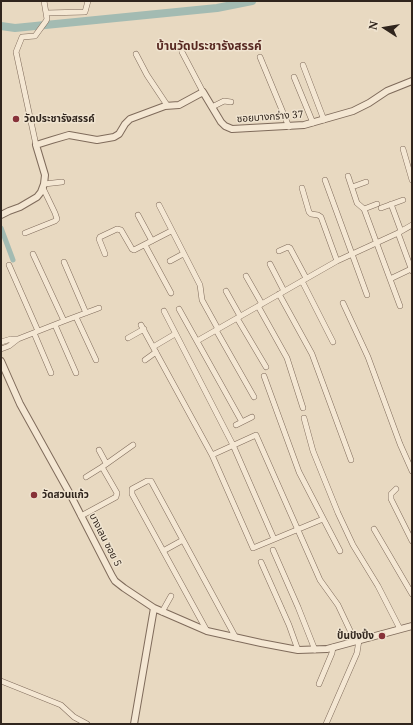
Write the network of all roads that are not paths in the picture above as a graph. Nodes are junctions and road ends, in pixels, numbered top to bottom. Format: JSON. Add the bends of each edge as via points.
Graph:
{"nodes":[{"id":1,"x":44,"y":1,"type":"edge"},
{"id":2,"x":88,"y":1,"type":"edge"},
{"id":3,"x":46,"y":13,"type":"junction"},
{"id":4,"x":182,"y":52,"type":"dead end"},
{"id":5,"x":136,"y":54,"type":"dead end"},
{"id":6,"x":260,"y":57,"type":"dead end"},
{"id":7,"x":303,"y":65,"type":"dead end"},
{"id":8,"x":294,"y":76,"type":"dead end"},
{"id":9,"x":412,"y":81,"type":"edge"},
{"id":10,"x":203,"y":92,"type":"junction"},
{"id":11,"x":230,"y":102,"type":"dead end"},
{"id":12,"x":167,"y":105,"type":"junction"},
{"id":13,"x":212,"y":106,"type":"junction"},
{"id":14,"x":324,"y":120,"type":"junction"},
{"id":15,"x":313,"y":123,"type":"junction"},
{"id":16,"x":288,"y":127,"type":"junction"},
{"id":17,"x":36,"y":145,"type":"junction"},
{"id":18,"x":403,"y":149,"type":"dead end"},
{"id":19,"x":348,"y":176,"type":"dead end"},
{"id":20,"x":325,"y":180,"type":"dead end"},
{"id":21,"x":412,"y":180,"type":"edge"},
{"id":22,"x":62,"y":182,"type":"dead end"},
{"id":23,"x":366,"y":182,"type":"dead end"},
{"id":24,"x":44,"y":186,"type":"junction"},
{"id":25,"x":352,"y":187,"type":"junction"},
{"id":26,"x":302,"y":188,"type":"dead end"},
{"id":27,"x":403,"y":200,"type":"dead end"},
{"id":28,"x":377,"y":204,"type":"dead end"},
{"id":29,"x":391,"y":204,"type":"junction"},
{"id":30,"x":159,"y":205,"type":"dead end"},
{"id":31,"x":381,"y":208,"type":"dead end"},
{"id":32,"x":364,"y":209,"type":"junction"},
{"id":33,"x":1,"y":215,"type":"edge"},
{"id":34,"x":138,"y":215,"type":"dead end"},
{"id":35,"x":412,"y":225,"type":"edge"},
{"id":36,"x":171,"y":231,"type":"junction"},
{"id":37,"x":399,"y":232,"type":"junction"},
{"id":38,"x":25,"y":233,"type":"dead end"},
{"id":39,"x":152,"y":241,"type":"junction"},
{"id":40,"x":376,"y":243,"type":"junction"},
{"id":41,"x":145,"y":244,"type":"junction"},
{"id":42,"x":280,"y":251,"type":"dead end"},
{"id":43,"x":33,"y":254,"type":"dead end"},
{"id":44,"x":106,"y":254,"type":"dead end"},
{"id":45,"x":184,"y":254,"type":"junction"},
{"id":46,"x":352,"y":254,"type":"junction"},
{"id":47,"x":170,"y":261,"type":"dead end"},
{"id":48,"x":337,"y":261,"type":"junction"},
{"id":49,"x":64,"y":262,"type":"dead end"},
{"id":50,"x":270,"y":264,"type":"dead end"},
{"id":51,"x":10,"y":265,"type":"dead end"},
{"id":52,"x":412,"y":270,"type":"edge"},
{"id":53,"x":246,"y":276,"type":"dead end"},
{"id":54,"x":304,"y":279,"type":"junction"},
{"id":55,"x":390,"y":279,"type":"junction"},
{"id":56,"x":226,"y":291,"type":"dead end"},
{"id":57,"x":284,"y":291,"type":"junction"},
{"id":58,"x":171,"y":293,"type":"dead end"},
{"id":59,"x":279,"y":294,"type":"junction"},
{"id":60,"x":367,"y":295,"type":"dead end"},
{"id":61,"x":343,"y":303,"type":"dead end"},
{"id":62,"x":260,"y":305,"type":"junction"},
{"id":63,"x":400,"y":306,"type":"dead end"},
{"id":64,"x":99,"y":308,"type":"dead end"},
{"id":65,"x":179,"y":309,"type":"dead end"},
{"id":66,"x":164,"y":311,"type":"dead end"},
{"id":67,"x":86,"y":313,"type":"junction"},
{"id":68,"x":76,"y":316,"type":"junction"},
{"id":69,"x":239,"y":317,"type":"junction"},
{"id":70,"x":64,"y":321,"type":"junction"},
{"id":71,"x":55,"y":324,"type":"junction"},
{"id":72,"x":217,"y":329,"type":"junction"},
{"id":73,"x":36,"y":332,"type":"junction"},
{"id":74,"x":175,"y":334,"type":"junction"},
{"id":75,"x":128,"y":338,"type":"dead end"},
{"id":76,"x":18,"y":339,"type":"junction"},
{"id":77,"x":197,"y":341,"type":"junction"},
{"id":78,"x":1,"y":342,"type":"edge"},
{"id":79,"x":333,"y":342,"type":"dead end"},
{"id":80,"x":153,"y":347,"type":"junction"},
{"id":81,"x":1,"y":348,"type":"edge"},
{"id":82,"x":156,"y":352,"type":"junction"},
{"id":83,"x":96,"y":360,"type":"dead end"},
{"id":84,"x":145,"y":360,"type":"dead end"},
{"id":85,"x":1,"y":361,"type":"edge"},
{"id":86,"x":266,"y":367,"type":"dead end"},
{"id":87,"x":51,"y":373,"type":"dead end"},
{"id":88,"x":76,"y":373,"type":"dead end"},
{"id":89,"x":264,"y":376,"type":"dead end"},
{"id":90,"x":254,"y":396,"type":"dead end"},
{"id":91,"x":303,"y":408,"type":"dead end"},
{"id":92,"x":252,"y":417,"type":"dead end"},
{"id":93,"x":304,"y":418,"type":"dead end"},
{"id":94,"x":242,"y":422,"type":"junction"},
{"id":95,"x":236,"y":425,"type":"dead end"},
{"id":96,"x":133,"y":445,"type":"dead end"},
{"id":97,"x":233,"y":445,"type":"junction"},
{"id":98,"x":99,"y":450,"type":"dead end"},
{"id":99,"x":212,"y":455,"type":"junction"},
{"id":100,"x":351,"y":460,"type":"dead end"},
{"id":101,"x":104,"y":465,"type":"junction"},
{"id":102,"x":412,"y":471,"type":"edge"},
{"id":103,"x":86,"y":478,"type":"dead end"},
{"id":104,"x":396,"y":489,"type":"dead end"},
{"id":105,"x":81,"y":516,"type":"junction"},
{"id":106,"x":323,"y":519,"type":"junction"},
{"id":107,"x":298,"y":529,"type":"junction"},
{"id":108,"x":374,"y":529,"type":"dead end"},
{"id":109,"x":274,"y":539,"type":"junction"},
{"id":110,"x":183,"y":540,"type":"junction"},
{"id":111,"x":412,"y":541,"type":"edge"},
{"id":112,"x":273,"y":550,"type":"dead end"},
{"id":113,"x":163,"y":551,"type":"junction"},
{"id":114,"x":340,"y":551,"type":"dead end"},
{"id":115,"x":261,"y":562,"type":"dead end"},
{"id":116,"x":412,"y":594,"type":"edge"},
{"id":117,"x":171,"y":596,"type":"dead end"},
{"id":118,"x":154,"y":608,"type":"junction"},
{"id":119,"x":162,"y":612,"type":"junction"},
{"id":120,"x":412,"y":626,"type":"edge"},
{"id":121,"x":400,"y":628,"type":"junction"},
{"id":122,"x":207,"y":631,"type":"junction"},
{"id":123,"x":236,"y":638,"type":"junction"},
{"id":124,"x":357,"y":640,"type":"junction"},
{"id":125,"x":333,"y":647,"type":"junction"},
{"id":126,"x":298,"y":650,"type":"junction"},
{"id":127,"x":315,"y":650,"type":"junction"},
{"id":128,"x":1,"y":681,"type":"edge"},
{"id":129,"x":319,"y":684,"type":"dead end"},
{"id":130,"x":87,"y":724,"type":"edge"},
{"id":131,"x":134,"y":724,"type":"edge"},
{"id":132,"x":326,"y":724,"type":"edge"}],
"edges":[{"from":1,"to":3,"type":"street"},
{"from":2,"to":3,"type":"street","via":[[85,12]]},
{"from":3,"to":17,"type":"street","via":[[47,19],[35,36],[22,37],[16,52]]},
{"from":4,"to":10,"type":"street"},
{"from":5,"to":12,"type":"street"},
{"from":6,"to":16,"type":"street"},
{"from":7,"to":14,"type":"street"},
{"from":8,"to":15,"type":"street"},
{"from":9,"to":14,"type":"street","name":"ซอยบางกร่าง 37","via":[[387,91],[353,111]]},
{"from":10,"to":12,"type":"street","via":[[179,105]]},
{"from":10,"to":13,"type":"street","name":"ซอยบางกร่าง 37"},
{"from":11,"to":13,"type":"street","via":[[224,101]]},
{"from":12,"to":17,"type":"street","via":[[127,121],[114,137],[96,140],[69,135]]},
{"from":13,"to":16,"type":"street","name":"ซอยบางกร่าง 37","via":[[221,122],[232,129]]},
{"from":14,"to":15,"type":"street","name":"ซอยบางกร่าง 37"},
{"from":15,"to":16,"type":"street","name":"ซอยบางกร่าง 37"},
{"from":17,"to":24,"type":"street","via":[[44,175]]},
{"from":18,"to":21,"type":"street"},
{"from":19,"to":25,"type":"street"},
{"from":20,"to":46,"type":"street"},
{"from":22,"to":24,"type":"street"},
{"from":23,"to":25,"type":"street"},
{"from":24,"to":33,"type":"street","via":[[37,197]]},
{"from":24,"to":38,"type":"street","via":[[56,219]]},
{"from":25,"to":32,"type":"street","via":[[357,203]]},
{"from":26,"to":48,"type":"street","via":[[309,212],[321,217]]},
{"from":27,"to":29,"type":"street"},
{"from":28,"to":32,"type":"street"},
{"from":29,"to":31,"type":"street"},
{"from":29,"to":37,"type":"street"},
{"from":30,"to":36,"type":"street"},
{"from":32,"to":40,"type":"street"},
{"from":34,"to":39,"type":"street"},
{"from":35,"to":37,"type":"street"},
{"from":36,"to":39,"type":"street"},
{"from":36,"to":45,"type":"street"},
{"from":37,"to":40,"type":"street"},
{"from":37,"to":52,"type":"street"},
{"from":39,"to":41,"type":"street"},
{"from":40,"to":46,"type":"street"},
{"from":40,"to":55,"type":"street"},
{"from":41,"to":44,"type":"street","via":[[136,249],[132,248],[117,228],[99,239]]},
{"from":41,"to":58,"type":"street"},
{"from":42,"to":54,"type":"street","via":[[290,248]]},
{"from":43,"to":70,"type":"street"},
{"from":45,"to":47,"type":"street"},
{"from":45,"to":72,"type":"street","via":[[200,285],[202,300]]},
{"from":46,"to":48,"type":"street"},
{"from":46,"to":60,"type":"street"},
{"from":48,"to":54,"type":"street"},
{"from":49,"to":67,"type":"street"},
{"from":50,"to":57,"type":"street"},
{"from":51,"to":73,"type":"street"},
{"from":52,"to":55,"type":"street"},
{"from":53,"to":62,"type":"street"},
{"from":54,"to":57,"type":"street"},
{"from":54,"to":79,"type":"street"},
{"from":55,"to":63,"type":"street"},
{"from":56,"to":69,"type":"street"},
{"from":57,"to":59,"type":"street"},
{"from":59,"to":62,"type":"street"},
{"from":59,"to":100,"type":"street","via":[[312,354]]},
{"from":61,"to":102,"type":"street","via":[[368,357]]},
{"from":62,"to":69,"type":"street"},
{"from":62,"to":91,"type":"street","via":[[287,358]]},
{"from":64,"to":67,"type":"street"},
{"from":65,"to":77,"type":"street"},
{"from":66,"to":74,"type":"street"},
{"from":67,"to":68,"type":"street"},
{"from":68,"to":70,"type":"street"},
{"from":68,"to":83,"type":"street"},
{"from":69,"to":72,"type":"street"},
{"from":69,"to":86,"type":"street"},
{"from":70,"to":71,"type":"street"},
{"from":71,"to":73,"type":"street"},
{"from":71,"to":88,"type":"street"},
{"from":72,"to":77,"type":"street"},
{"from":72,"to":90,"type":"street"},
{"from":73,"to":76,"type":"street"},
{"from":73,"to":87,"type":"street"},
{"from":74,"to":80,"type":"street"},
{"from":74,"to":97,"type":"street"},
{"from":75,"to":80,"type":"street","via":[[143,327]]},
{"from":76,"to":78,"type":"street"},
{"from":76,"to":81,"type":"street"},
{"from":77,"to":94,"type":"street"},
{"from":80,"to":82,"type":"street"},
{"from":82,"to":84,"type":"street"},
{"from":82,"to":99,"type":"street"},
{"from":85,"to":105,"type":"street","name":"บางเลน ซอย 5","via":[[20,404]]},
{"from":89,"to":106,"type":"street","via":[[299,472]]},
{"from":92,"to":94,"type":"street"},
{"from":93,"to":121,"type":"street","via":[[313,451],[338,513]]},
{"from":94,"to":95,"type":"street"},
{"from":96,"to":101,"type":"street"},
{"from":97,"to":99,"type":"street"},
{"from":97,"to":107,"type":"street","via":[[256,435]]},
{"from":97,"to":109,"type":"street"},
{"from":98,"to":101,"type":"street"},
{"from":99,"to":109,"type":"street","via":[[253,548]]},
{"from":101,"to":103,"type":"street"},
{"from":101,"to":105,"type":"street","via":[[117,496]]},
{"from":104,"to":111,"type":"street","via":[[391,499]]},
{"from":105,"to":118,"type":"street","name":"บางเลน ซอย 5","via":[[115,581]]},
{"from":106,"to":107,"type":"street"},
{"from":106,"to":114,"type":"street"},
{"from":107,"to":109,"type":"street"},
{"from":107,"to":124,"type":"street","via":[[320,580],[338,605]]},
{"from":108,"to":116,"type":"street"},
{"from":110,"to":113,"type":"street"},
{"from":110,"to":113,"type":"street","via":[[151,481],[133,488],[131,492]]},
{"from":110,"to":123,"type":"street"},
{"from":112,"to":127,"type":"street"},
{"from":113,"to":122,"type":"street"},
{"from":115,"to":126,"type":"street"},
{"from":117,"to":119,"type":"street"},
{"from":118,"to":119,"type":"street","name":"บางเลน ซอย 5"},
{"from":118,"to":131,"type":"street"},
{"from":119,"to":122,"type":"street","name":"บางเลน ซอย 5"},
{"from":120,"to":121,"type":"street","name":"บางเลน ซอย 5"},
{"from":121,"to":124,"type":"street","name":"บางเลน ซอย 5"},
{"from":122,"to":123,"type":"street","name":"บางเลน ซอย 5"},
{"from":123,"to":126,"type":"street","name":"บางเลน ซอย 5"},
{"from":124,"to":125,"type":"street","name":"บางเลน ซอย 5"},
{"from":124,"to":132,"type":"street","via":[[357,654]]},
{"from":125,"to":127,"type":"street","name":"บางเลน ซอย 5"},
{"from":125,"to":129,"type":"street"},
{"from":126,"to":127,"type":"street","name":"บางเลน ซอย 5"},
{"from":128,"to":130,"type":"street","via":[[61,705],[74,717]]}]}
